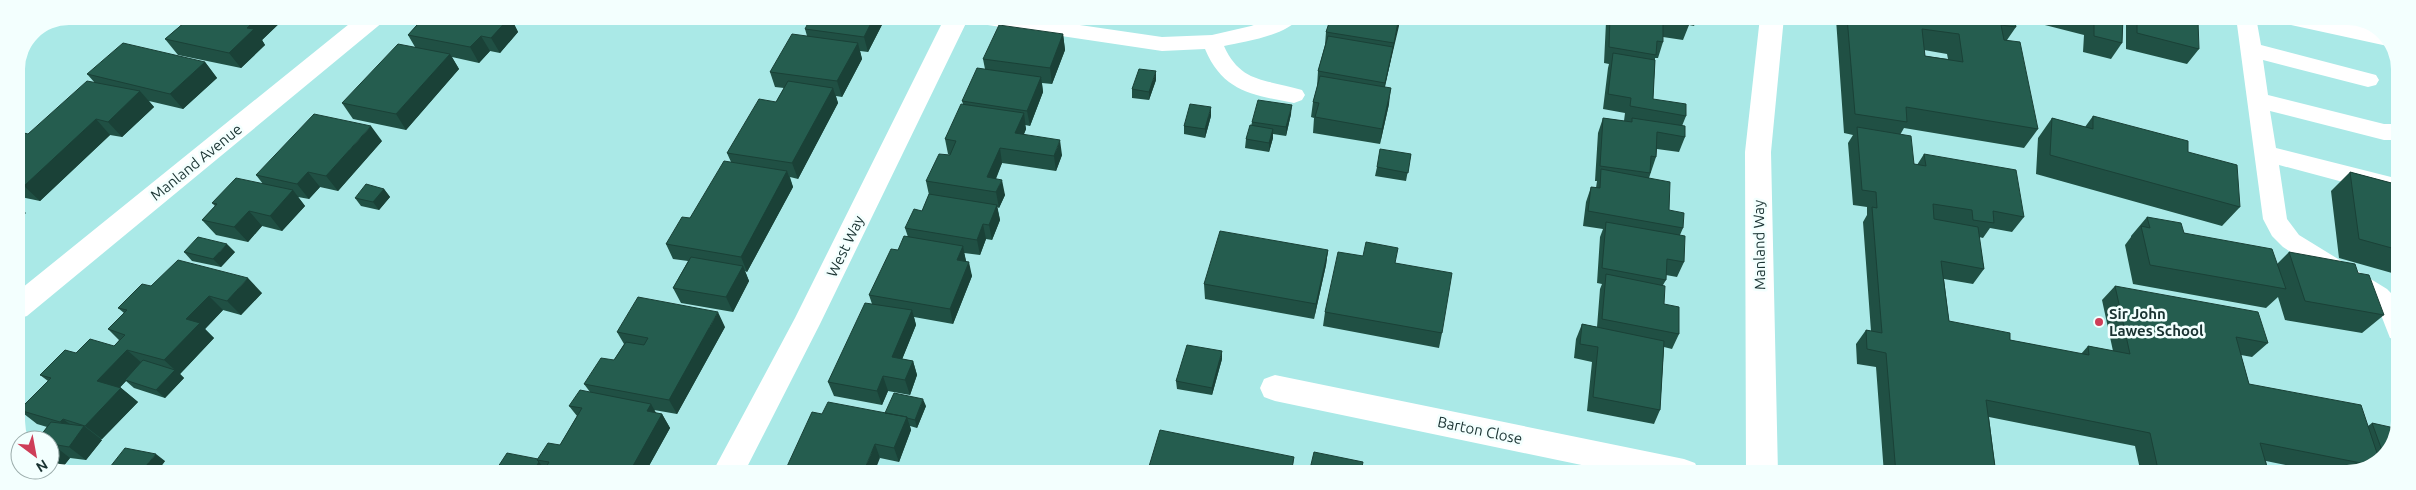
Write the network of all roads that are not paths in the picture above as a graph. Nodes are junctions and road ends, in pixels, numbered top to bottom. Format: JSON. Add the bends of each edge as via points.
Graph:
{"nodes":[{"id":1,"x":364,"y":25,"type":"edge"},
{"id":2,"x":953,"y":25,"type":"edge"},
{"id":3,"x":1035,"y":25,"type":"edge"},
{"id":4,"x":1275,"y":25,"type":"edge"},
{"id":5,"x":1771,"y":25,"type":"edge"},
{"id":6,"x":2247,"y":25,"type":"edge"},
{"id":7,"x":2325,"y":25,"type":"edge"},
{"id":8,"x":2378,"y":38,"type":"edge"},
{"id":9,"x":1212,"y":42,"type":"junction"},
{"id":10,"x":2250,"y":50,"type":"junction"},
{"id":11,"x":2368,"y":80,"type":"dead end"},
{"id":12,"x":1294,"y":95,"type":"dead end"},
{"id":13,"x":2258,"y":100,"type":"junction"},
{"id":14,"x":2391,"y":132,"type":"edge"},
{"id":15,"x":2266,"y":154,"type":"junction"},
{"id":16,"x":2391,"y":186,"type":"edge"},
{"id":17,"x":25,"y":301,"type":"edge"},
{"id":18,"x":2391,"y":309,"type":"edge"},
{"id":19,"x":1275,"y":388,"type":"dead end"},
{"id":20,"x":732,"y":465,"type":"edge"},
{"id":21,"x":1641,"y":465,"type":"edge"},
{"id":22,"x":1762,"y":465,"type":"edge"}],
"edges":[{"from":1,"to":17,"type":"street","name":"Manland Avenue"},
{"from":2,"to":20,"type":"street","name":"West Way","via":[[806,324]]},
{"from":3,"to":9,"type":"lane","via":[[1162,44]]},
{"from":4,"to":9,"type":"lane"},
{"from":5,"to":22,"type":"street","name":"Manland Way","via":[[1758,152]]},
{"from":6,"to":10,"type":"lane"},
{"from":7,"to":8,"type":"street"},
{"from":9,"to":12,"type":"lane","via":[[1224,66],[1235,77],[1251,86]]},
{"from":10,"to":11,"type":"lane"},
{"from":10,"to":13,"type":"lane"},
{"from":13,"to":14,"type":"lane"},
{"from":13,"to":15,"type":"lane"},
{"from":15,"to":16,"type":"lane"},
{"from":15,"to":18,"type":"lane","via":[[2275,219],[2280,230],[2291,241],[2378,296]]},
{"from":19,"to":21,"type":"street","name":"Barton Close"}]}
